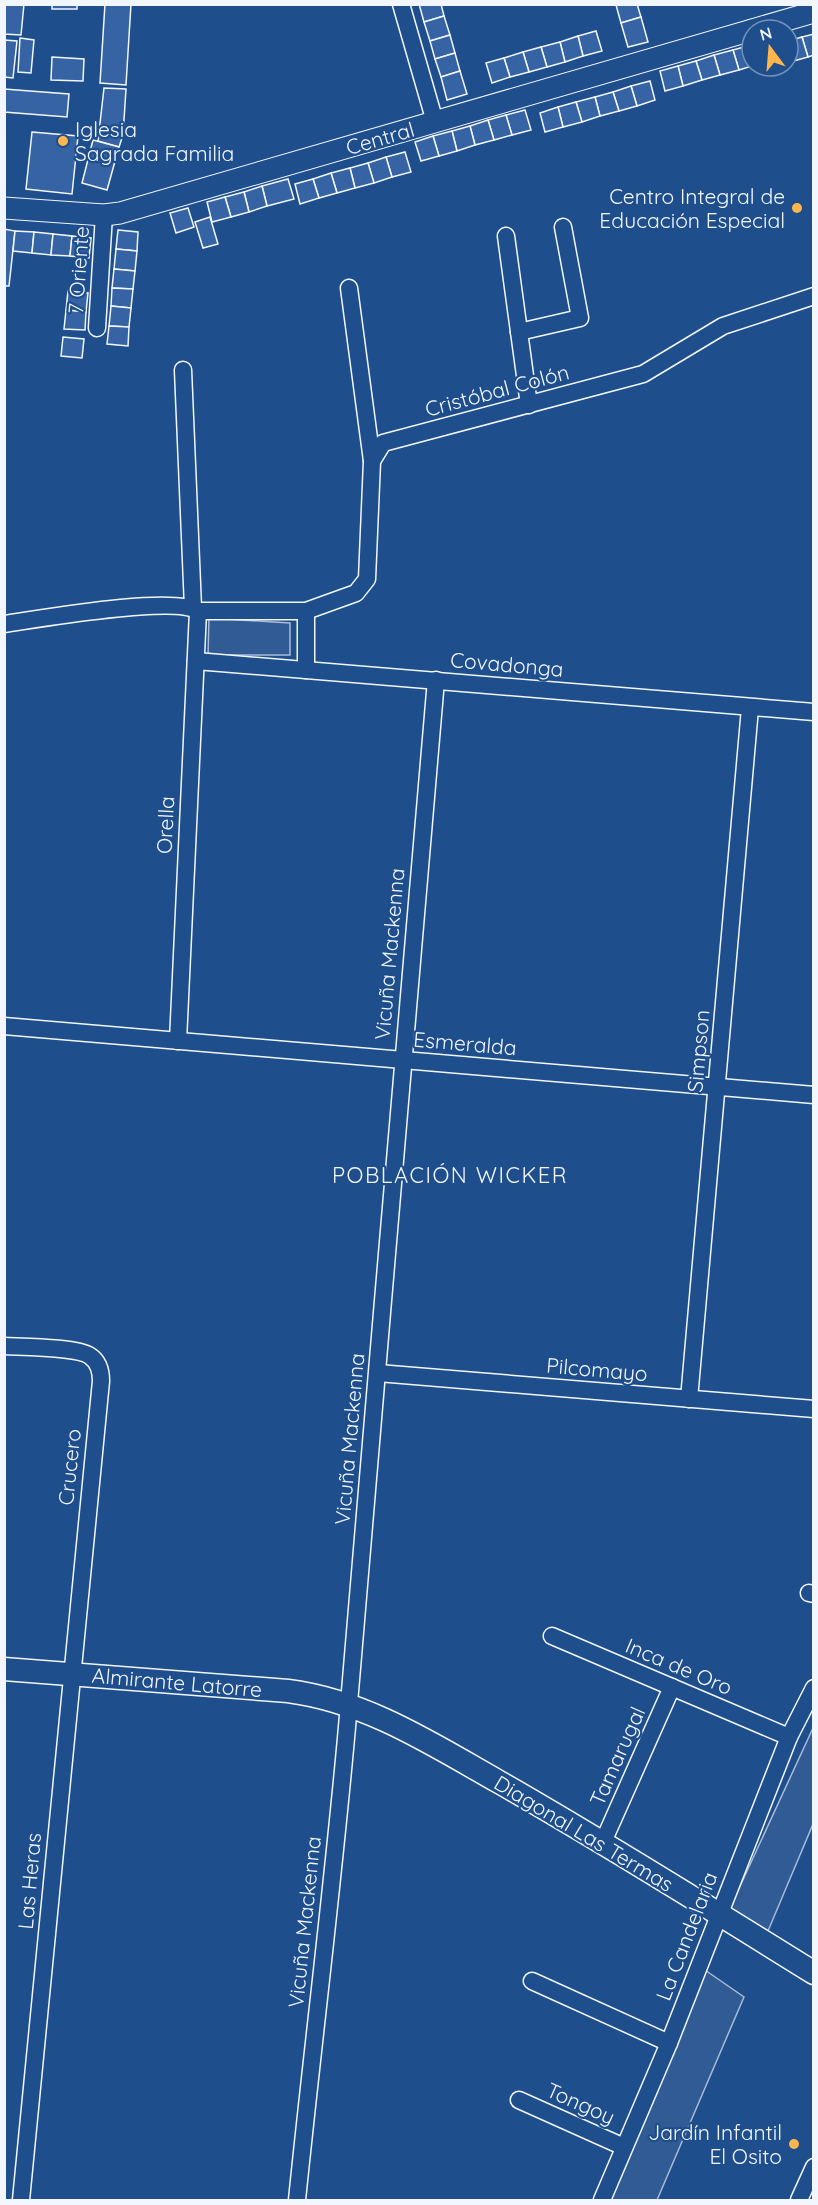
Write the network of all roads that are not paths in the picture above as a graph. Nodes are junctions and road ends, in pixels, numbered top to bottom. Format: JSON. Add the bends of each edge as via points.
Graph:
{"nodes":[{"id":1,"x":401,"y":4,"type":"edge"},
{"id":2,"x":813,"y":12,"type":"edge"},
{"id":3,"x":793,"y":18,"type":"edge"},
{"id":4,"x":740,"y":33,"type":"edge"},
{"id":5,"x":435,"y":122,"type":"junction"},
{"id":6,"x":4,"y":208,"type":"edge"},
{"id":7,"x":105,"y":215,"type":"junction"},
{"id":8,"x":563,"y":227,"type":"dead end"},
{"id":9,"x":506,"y":236,"type":"dead end"},
{"id":10,"x":349,"y":288,"type":"dead end"},
{"id":11,"x":813,"y":296,"type":"edge"},
{"id":12,"x":97,"y":328,"type":"dead end"},
{"id":13,"x":519,"y":332,"type":"junction"},
{"id":14,"x":183,"y":370,"type":"dead end"},
{"id":15,"x":529,"y":405,"type":"junction"},
{"id":16,"x":372,"y":461,"type":"junction"},
{"id":17,"x":195,"y":609,"type":"junction"},
{"id":18,"x":306,"y":612,"type":"junction"},
{"id":19,"x":4,"y":624,"type":"edge"},
{"id":20,"x":196,"y":661,"type":"junction"},
{"id":21,"x":306,"y":670,"type":"junction"},
{"id":22,"x":436,"y":680,"type":"junction"},
{"id":23,"x":750,"y":708,"type":"junction"},
{"id":24,"x":813,"y":712,"type":"edge"},
{"id":25,"x":4,"y":1026,"type":"edge"},
{"id":26,"x":178,"y":1041,"type":"junction"},
{"id":27,"x":402,"y":1060,"type":"junction"},
{"id":28,"x":717,"y":1087,"type":"junction"},
{"id":29,"x":813,"y":1095,"type":"edge"},
{"id":30,"x":4,"y":1346,"type":"edge"},
{"id":31,"x":378,"y":1373,"type":"junction"},
{"id":32,"x":689,"y":1399,"type":"junction"},
{"id":33,"x":813,"y":1409,"type":"edge"},
{"id":34,"x":552,"y":1636,"type":"dead end"},
{"id":35,"x":4,"y":1668,"type":"edge"},
{"id":36,"x":71,"y":1673,"type":"junction"},
{"id":37,"x":672,"y":1687,"type":"junction"},
{"id":38,"x":813,"y":1688,"type":"edge"},
{"id":39,"x":348,"y":1705,"type":"junction"},
{"id":40,"x":789,"y":1737,"type":"junction"},
{"id":41,"x":603,"y":1842,"type":"junction"},
{"id":42,"x":718,"y":1914,"type":"junction"},
{"id":43,"x":813,"y":1973,"type":"edge"},
{"id":44,"x":532,"y":1981,"type":"dead end"},
{"id":45,"x":669,"y":2043,"type":"junction"},
{"id":46,"x":519,"y":2100,"type":"dead end"},
{"id":47,"x":624,"y":2147,"type":"junction"},
{"id":48,"x":813,"y":2167,"type":"edge"},
{"id":49,"x":21,"y":2200,"type":"edge"},
{"id":50,"x":297,"y":2200,"type":"edge"},
{"id":51,"x":602,"y":2200,"type":"edge"},
{"id":52,"x":799,"y":2200,"type":"edge"}],
"edges":[{"from":1,"to":5,"type":"street"},
{"from":2,"to":3,"type":"street","name":"Central"},
{"from":4,"to":5,"type":"street","name":"Central"},
{"from":5,"to":7,"type":"street","name":"Central"},
{"from":6,"to":7,"type":"street","name":"Central"},
{"from":7,"to":12,"type":"street","name":"7 Oriente"},
{"from":8,"to":13,"type":"street","via":[[580,318]]},
{"from":9,"to":13,"type":"street"},
{"from":10,"to":16,"type":"street"},
{"from":11,"to":15,"type":"street","name":"Cristóbal Colón","via":[[723,326],[643,374]]},
{"from":13,"to":15,"type":"street"},
{"from":14,"to":17,"type":"street","name":"Orella"},
{"from":15,"to":16,"type":"street","name":"Cristóbal Colón","via":[[383,444]]},
{"from":16,"to":18,"type":"street","via":[[367,579],[356,592]]},
{"from":17,"to":18,"type":"street"},
{"from":17,"to":19,"type":"street","via":[[178,605],[96,610]]},
{"from":17,"to":20,"type":"street","name":"Orella"},
{"from":18,"to":21,"type":"street"},
{"from":20,"to":21,"type":"street","name":"Covadonga"},
{"from":20,"to":26,"type":"street","name":"Orella"},
{"from":21,"to":22,"type":"street","name":"Covadonga"},
{"from":22,"to":23,"type":"street","name":"Covadonga"},
{"from":22,"to":27,"type":"street","name":"Vicuña Mackenna"},
{"from":23,"to":24,"type":"street","name":"Covadonga"},
{"from":23,"to":28,"type":"street","name":"Simpson"},
{"from":25,"to":26,"type":"street","name":"Esmeralda"},
{"from":26,"to":27,"type":"street","name":"Esmeralda"},
{"from":27,"to":28,"type":"street","name":"Esmeralda"},
{"from":27,"to":31,"type":"street","name":"Vicuña Mackenna"},
{"from":28,"to":29,"type":"street","name":"Esmeralda"},
{"from":28,"to":32,"type":"street","name":"Simpson"},
{"from":30,"to":36,"type":"street","name":"Crucero","via":[[82,1352],[96,1361],[101,1373]]},
{"from":31,"to":32,"type":"street","name":"Pilcomayo"},
{"from":31,"to":39,"type":"street","name":"Vicuña Mackenna"},
{"from":32,"to":33,"type":"street","name":"Pilcomayo"},
{"from":34,"to":37,"type":"street","name":"Inca de Oro"},
{"from":35,"to":36,"type":"main road","name":"Almirante Latorre"},
{"from":36,"to":39,"type":"main road","name":"Almirante Latorre","via":[[314,1694]]},
{"from":36,"to":49,"type":"street","name":"Las Heras"},
{"from":37,"to":40,"type":"street","name":"Inca de Oro"},
{"from":37,"to":41,"type":"street","name":"Tamarugal"},
{"from":38,"to":40,"type":"street","name":"La Candelaria"},
{"from":39,"to":41,"type":"main road","name":"Diagonal Las Termas","via":[[419,1736]]},
{"from":39,"to":50,"type":"street","name":"Vicuña Mackenna"},
{"from":40,"to":42,"type":"street","name":"La Candelaria"},
{"from":41,"to":42,"type":"main road","name":"Diagonal Las Termas"},
{"from":42,"to":43,"type":"main road","name":"Diagonal Las Termas"},
{"from":42,"to":45,"type":"street","name":"La Candelaria"},
{"from":44,"to":45,"type":"street"},
{"from":45,"to":47,"type":"street","name":"La Candelaria"},
{"from":46,"to":47,"type":"street","name":"Tongoy"},
{"from":47,"to":51,"type":"street","name":"La Candelaria"},
{"from":48,"to":52,"type":"street"}]}
